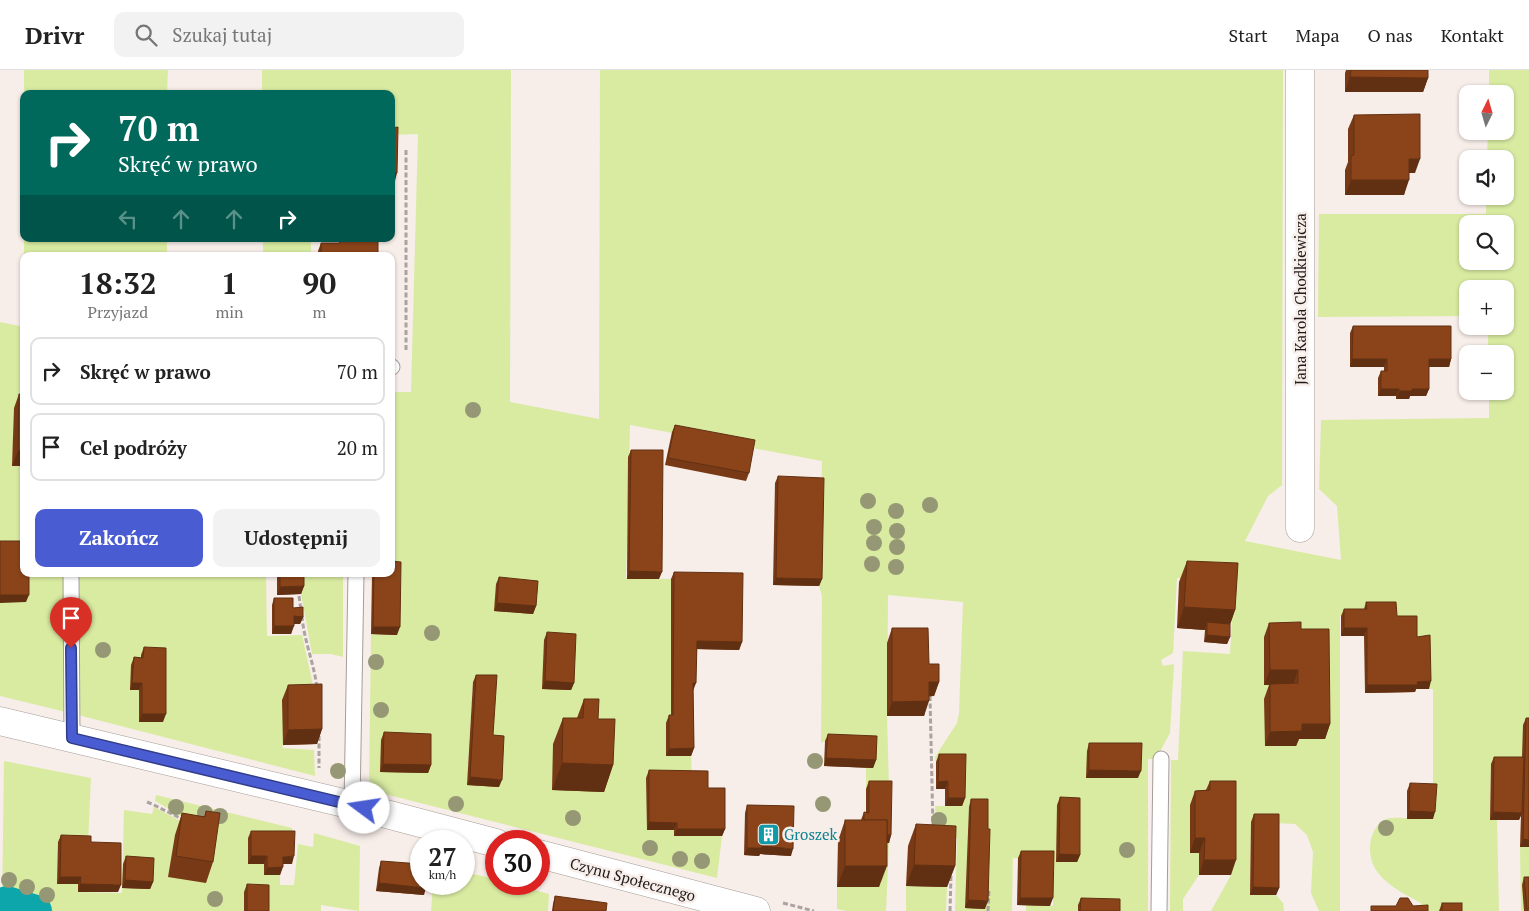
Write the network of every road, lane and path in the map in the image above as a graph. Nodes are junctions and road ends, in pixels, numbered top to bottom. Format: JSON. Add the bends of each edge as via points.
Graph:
{"nodes":[{"id":1,"x":1300,"y":70,"type":"edge"},
{"id":2,"x":406,"y":148,"type":"dead end"},
{"id":3,"x":395,"y":363,"type":"edge"},
{"id":4,"x":1300,"y":528,"type":"dead end"},
{"id":5,"x":71,"y":577,"type":"edge"},
{"id":6,"x":356,"y":577,"type":"edge"},
{"id":7,"x":299,"y":596,"type":"dead end"},
{"id":8,"x":317,"y":690,"type":"edge"},
{"id":9,"x":930,"y":696,"type":"edge"},
{"id":10,"x":0,"y":720,"type":"edge"},
{"id":11,"x":318,"y":727,"type":"edge"},
{"id":12,"x":72,"y":738,"type":"junction"},
{"id":13,"x":1161,"y":759,"type":"dead end"},
{"id":14,"x":319,"y":770,"type":"dead end"},
{"id":15,"x":147,"y":802,"type":"dead end"},
{"id":16,"x":352,"y":805,"type":"junction"},
{"id":17,"x":186,"y":821,"type":"edge"},
{"id":18,"x":934,"y":832,"type":"edge"},
{"id":19,"x":485,"y":840,"type":"edge"},
{"id":20,"x":550,"y":857,"type":"edge"},
{"id":21,"x":951,"y":872,"type":"edge"},
{"id":22,"x":989,"y":886,"type":"edge"},
{"id":23,"x":756,"y":911,"type":"edge"},
{"id":24,"x":950,"y":911,"type":"edge"},
{"id":25,"x":988,"y":911,"type":"edge"},
{"id":26,"x":1159,"y":911,"type":"edge"}],
"edges":[{"from":1,"to":4,"type":"street","name":"Jana Karola Chodkiewicza"},
{"from":2,"to":3,"type":"path","via":[[406,349]]},
{"from":5,"to":12,"type":"lane"},
{"from":6,"to":16,"type":"lane"},
{"from":7,"to":8,"type":"path"},
{"from":9,"to":18,"type":"path"},
{"from":10,"to":12,"type":"street"},
{"from":11,"to":14,"type":"path"},
{"from":12,"to":16,"type":"street"},
{"from":13,"to":26,"type":"lane"},
{"from":15,"to":17,"type":"path"},
{"from":16,"to":19,"type":"street"},
{"from":20,"to":23,"type":"street","name":"Czynu Społecznego"},
{"from":21,"to":24,"type":"path"},
{"from":22,"to":25,"type":"path"}]}
